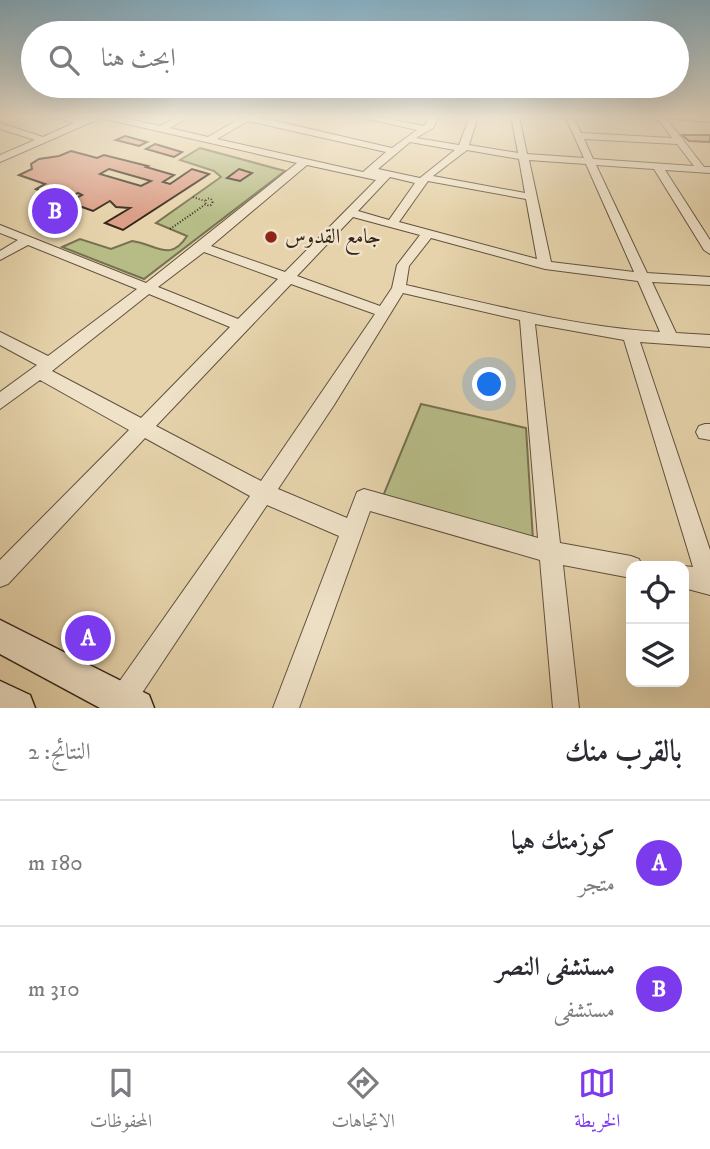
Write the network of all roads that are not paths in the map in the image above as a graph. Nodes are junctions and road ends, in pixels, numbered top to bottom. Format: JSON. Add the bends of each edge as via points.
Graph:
{"nodes":[{"id":1,"x":23,"y":149,"type":"edge"},
{"id":2,"x":242,"y":149,"type":"edge"},
{"id":3,"x":385,"y":149,"type":"edge"},
{"id":4,"x":463,"y":149,"type":"edge"},
{"id":5,"x":471,"y":149,"type":"edge"},
{"id":6,"x":521,"y":149,"type":"edge"},
{"id":7,"x":584,"y":149,"type":"edge"},
{"id":8,"x":687,"y":149,"type":"edge"},
{"id":9,"x":393,"y":151,"type":"joint"},
{"id":10,"x":523,"y":157,"type":"junction"},
{"id":11,"x":0,"y":159,"type":"edge"},
{"id":12,"x":590,"y":162,"type":"junction"},
{"id":13,"x":303,"y":163,"type":"junction"},
{"id":14,"x":658,"y":167,"type":"junction"},
{"id":15,"x":706,"y":170,"type":"edge"},
{"id":16,"x":377,"y":175,"type":"junction"},
{"id":17,"x":424,"y":180,"type":"junction"},
{"id":18,"x":531,"y":197,"type":"junction"},
{"id":19,"x":351,"y":213,"type":"junction"},
{"id":20,"x":391,"y":225,"type":"junction"},
{"id":21,"x":0,"y":229,"type":"edge"},
{"id":22,"x":427,"y":235,"type":"junction"},
{"id":23,"x":27,"y":240,"type":"junction"},
{"id":24,"x":202,"y":247,"type":"junction"},
{"id":25,"x":710,"y":250,"type":"edge"},
{"id":26,"x":0,"y":256,"type":"edge"},
{"id":27,"x":545,"y":265,"type":"junction"},
{"id":28,"x":288,"y":277,"type":"junction"},
{"id":29,"x":642,"y":277,"type":"junction"},
{"id":30,"x":710,"y":281,"type":"edge"},
{"id":31,"x":399,"y":288,"type":"junction"},
{"id":32,"x":147,"y":289,"type":"junction"},
{"id":33,"x":383,"y":312,"type":"junction"},
{"id":34,"x":527,"y":317,"type":"junction"},
{"id":35,"x":241,"y":327,"type":"junction"},
{"id":36,"x":630,"y":336,"type":"junction"},
{"id":37,"x":0,"y":338,"type":"edge"},
{"id":38,"x":671,"y":339,"type":"junction"},
{"id":39,"x":706,"y":341,"type":"edge"},
{"id":40,"x":710,"y":356,"type":"edge"},
{"id":41,"x":44,"y":368,"type":"junction"},
{"id":42,"x":0,"y":402,"type":"edge"},
{"id":43,"x":144,"y":427,"type":"junction"},
{"id":44,"x":265,"y":494,"type":"junction"},
{"id":45,"x":353,"y":531,"type":"junction"},
{"id":46,"x":550,"y":552,"type":"junction"},
{"id":47,"x":626,"y":566,"type":"edge"},
{"id":48,"x":0,"y":576,"type":"edge"},
{"id":49,"x":689,"y":578,"type":"edge"},
{"id":50,"x":710,"y":582,"type":"edge"},
{"id":51,"x":0,"y":636,"type":"edge"},
{"id":52,"x":0,"y":699,"type":"edge"},
{"id":53,"x":129,"y":704,"type":"edge"},
{"id":54,"x":17,"y":708,"type":"edge"},
{"id":55,"x":286,"y":708,"type":"edge"},
{"id":56,"x":566,"y":708,"type":"edge"}],
"edges":[{"from":1,"to":11,"type":"street"},
{"from":2,"to":13,"type":"street"},
{"from":3,"to":9,"type":"street"},
{"from":4,"to":17,"type":"street"},
{"from":5,"to":10,"type":"street"},
{"from":6,"to":10,"type":"street"},
{"from":7,"to":12,"type":"street"},
{"from":8,"to":15,"type":"street"},
{"from":9,"to":16,"type":"street"},
{"from":10,"to":12,"type":"street"},
{"from":10,"to":18,"type":"street"},
{"from":12,"to":14,"type":"street"},
{"from":12,"to":29,"type":"street"},
{"from":13,"to":16,"type":"street"},
{"from":13,"to":24,"type":"street"},
{"from":14,"to":15,"type":"street"},
{"from":14,"to":25,"type":"street"},
{"from":16,"to":17,"type":"street"},
{"from":16,"to":19,"type":"street"},
{"from":17,"to":18,"type":"street"},
{"from":17,"to":20,"type":"street"},
{"from":18,"to":27,"type":"street"},
{"from":19,"to":20,"type":"street"},
{"from":19,"to":28,"type":"street"},
{"from":20,"to":22,"type":"street"},
{"from":21,"to":23,"type":"street"},
{"from":22,"to":27,"type":"street"},
{"from":22,"to":31,"type":"street","via":[[403,265]]},
{"from":23,"to":26,"type":"street"},
{"from":23,"to":32,"type":"street"},
{"from":24,"to":28,"type":"street"},
{"from":24,"to":32,"type":"street"},
{"from":27,"to":29,"type":"street"},
{"from":28,"to":33,"type":"street"},
{"from":28,"to":35,"type":"street"},
{"from":29,"to":30,"type":"street"},
{"from":29,"to":38,"type":"street"},
{"from":31,"to":33,"type":"street"},
{"from":31,"to":34,"type":"street"},
{"from":32,"to":35,"type":"street"},
{"from":32,"to":41,"type":"street"},
{"from":33,"to":44,"type":"street"},
{"from":34,"to":36,"type":"street"},
{"from":34,"to":46,"type":"street"},
{"from":35,"to":43,"type":"street"},
{"from":36,"to":38,"type":"street"},
{"from":36,"to":50,"type":"street"},
{"from":37,"to":41,"type":"street"},
{"from":38,"to":39,"type":"street"},
{"from":39,"to":40,"type":"street"},
{"from":41,"to":42,"type":"street"},
{"from":41,"to":43,"type":"street"},
{"from":43,"to":44,"type":"street"},
{"from":43,"to":48,"type":"street"},
{"from":44,"to":45,"type":"street"},
{"from":44,"to":53,"type":"street"},
{"from":45,"to":46,"type":"street","via":[[364,499]]},
{"from":45,"to":55,"type":"street"},
{"from":46,"to":47,"type":"street"},
{"from":46,"to":56,"type":"street"},
{"from":49,"to":50,"type":"street"},
{"from":51,"to":53,"type":"main road"},
{"from":52,"to":54,"type":"main road"}]}
